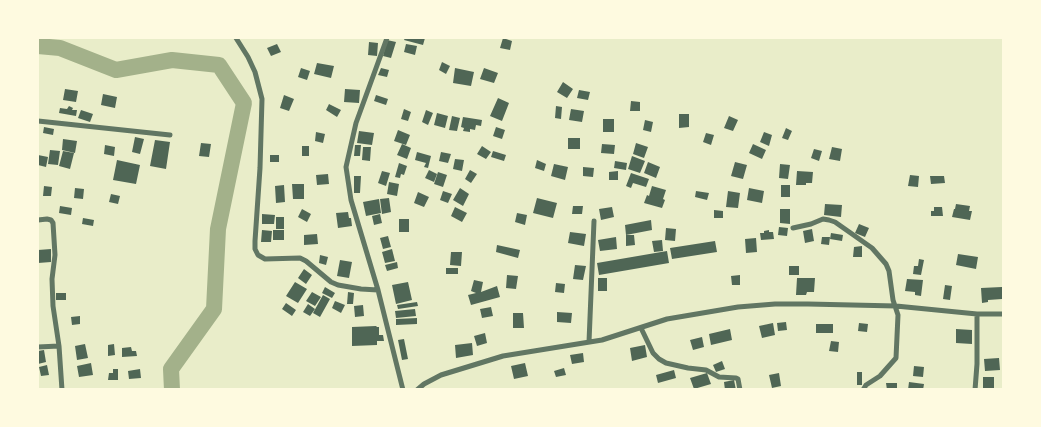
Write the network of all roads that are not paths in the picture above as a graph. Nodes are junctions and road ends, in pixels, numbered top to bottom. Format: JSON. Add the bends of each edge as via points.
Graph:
{"nodes":[{"id":1,"x":236,"y":38,"type":"edge"},
{"id":2,"x":384,"y":39,"type":"edge"},
{"id":3,"x":38,"y":121,"type":"edge"},
{"id":4,"x":170,"y":135,"type":"dead end"},
{"id":5,"x":38,"y":220,"type":"edge"},
{"id":6,"x":594,"y":221,"type":"dead end"},
{"id":7,"x":793,"y":228,"type":"dead end"},
{"id":8,"x":378,"y":290,"type":"junction"},
{"id":9,"x":896,"y":306,"type":"junction"},
{"id":10,"x":977,"y":314,"type":"junction"},
{"id":11,"x":1004,"y":314,"type":"edge"},
{"id":12,"x":640,"y":328,"type":"junction"},
{"id":13,"x":590,"y":342,"type":"junction"},
{"id":14,"x":59,"y":346,"type":"junction"},
{"id":15,"x":38,"y":347,"type":"edge"},
{"id":16,"x":62,"y":390,"type":"edge"},
{"id":17,"x":403,"y":390,"type":"edge"},
{"id":18,"x":417,"y":390,"type":"edge"},
{"id":19,"x":740,"y":390,"type":"edge"},
{"id":20,"x":863,"y":390,"type":"edge"},
{"id":21,"x":975,"y":390,"type":"edge"}],
"edges":[{"from":1,"to":8,"type":"street","via":[[255,72],[262,99],[255,240],[258,255],[266,260],[300,258],[338,285]]},
{"from":2,"to":8,"type":"street","via":[[356,123],[346,166],[351,200]]},
{"from":3,"to":4,"type":"street"},
{"from":5,"to":14,"type":"street","via":[[48,219],[53,223],[52,295]]},
{"from":6,"to":13,"type":"street"},
{"from":7,"to":9,"type":"street","via":[[829,220],[872,248],[889,271]]},
{"from":8,"to":17,"type":"street"},
{"from":9,"to":10,"type":"street"},
{"from":9,"to":12,"type":"street","via":[[766,305],[667,319]]},
{"from":9,"to":20,"type":"street","via":[[896,358]]},
{"from":10,"to":11,"type":"street"},
{"from":10,"to":21,"type":"street"},
{"from":12,"to":13,"type":"street"},
{"from":12,"to":19,"type":"street","via":[[653,353],[666,364],[736,378]]},
{"from":13,"to":18,"type":"street","via":[[496,358],[441,375]]},
{"from":14,"to":15,"type":"street"},
{"from":14,"to":16,"type":"street"}]}
